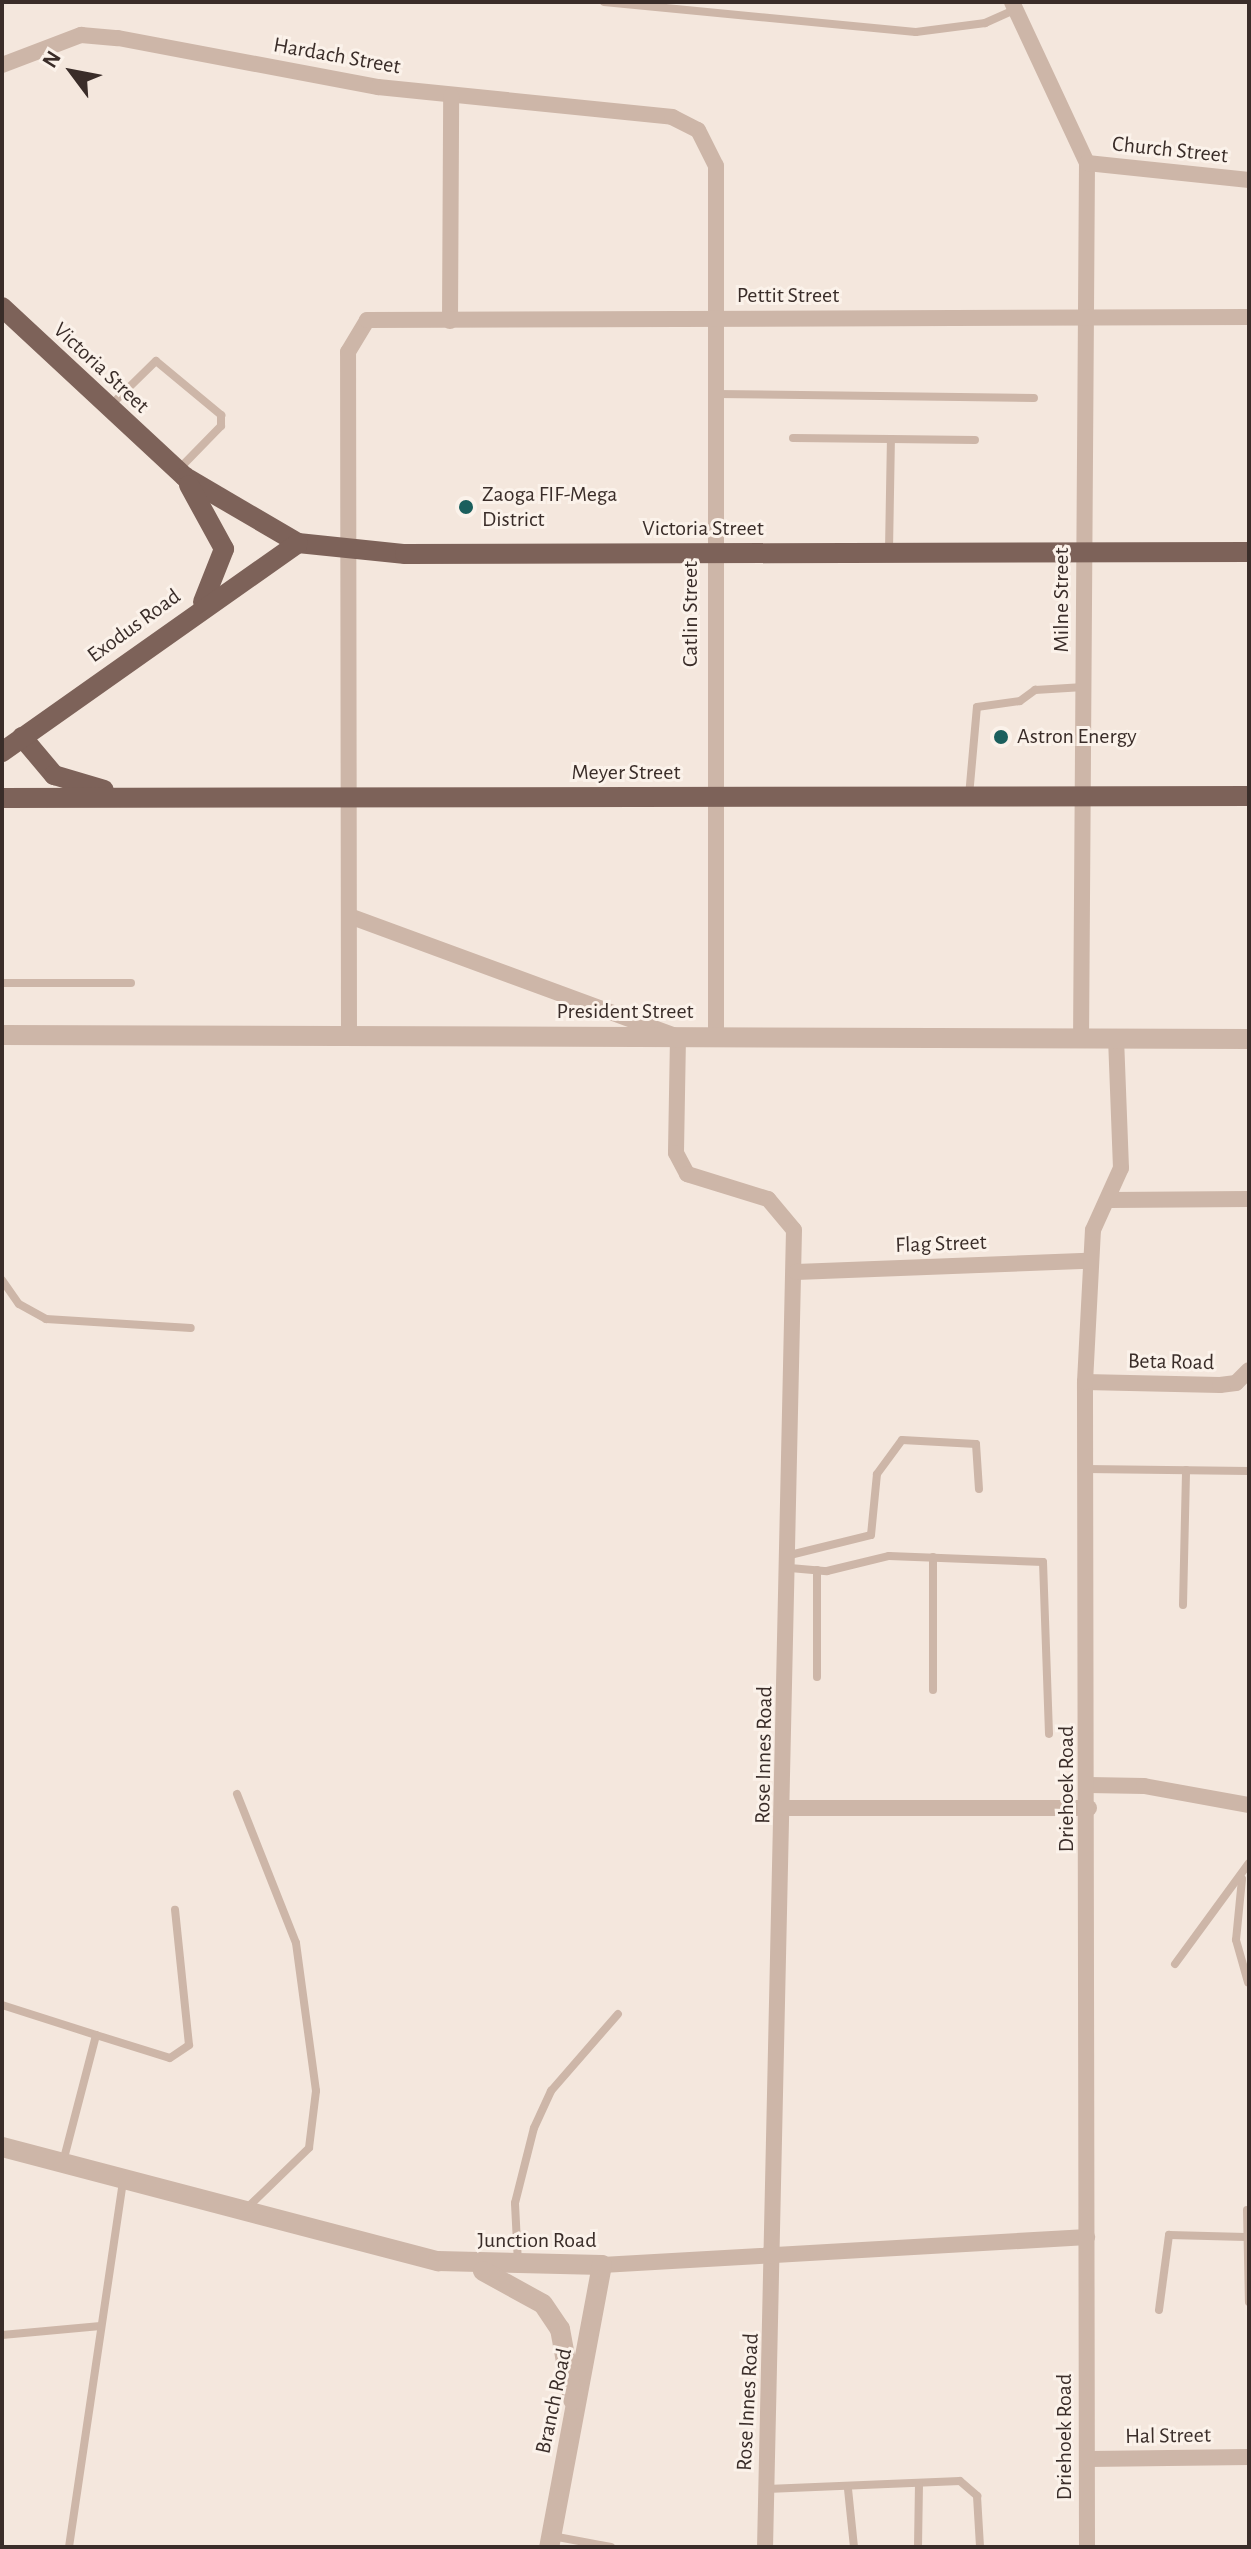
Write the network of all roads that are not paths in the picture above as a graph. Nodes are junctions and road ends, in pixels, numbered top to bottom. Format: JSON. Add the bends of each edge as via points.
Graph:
{"nodes":[{"id":1,"x":604,"y":2,"type":"edge"},
{"id":2,"x":1014,"y":6,"type":"edge"},
{"id":3,"x":2,"y":65,"type":"edge"},
{"id":4,"x":451,"y":96,"type":"junction"},
{"id":5,"x":672,"y":117,"type":"joint"},
{"id":6,"x":1087,"y":163,"type":"junction"},
{"id":7,"x":1249,"y":180,"type":"edge"},
{"id":8,"x":2,"y":307,"type":"edge"},
{"id":9,"x":1088,"y":315,"type":"junction"},
{"id":10,"x":1249,"y":317,"type":"edge"},
{"id":11,"x":716,"y":318,"type":"junction"},
{"id":12,"x":450,"y":321,"type":"junction"},
{"id":13,"x":715,"y":394,"type":"junction"},
{"id":14,"x":1034,"y":398,"type":"dead end"},
{"id":15,"x":108,"y":409,"type":"junction"},
{"id":16,"x":793,"y":438,"type":"dead end"},
{"id":17,"x":891,"y":439,"type":"junction"},
{"id":18,"x":975,"y":440,"type":"dead end"},
{"id":19,"x":182,"y":473,"type":"junction"},
{"id":20,"x":298,"y":543,"type":"junction"},
{"id":21,"x":1083,"y":548,"type":"junction"},
{"id":22,"x":350,"y":549,"type":"junction"},
{"id":23,"x":889,"y":550,"type":"junction"},
{"id":24,"x":1249,"y":552,"type":"edge"},
{"id":25,"x":713,"y":553,"type":"junction"},
{"id":26,"x":198,"y":609,"type":"junction"},
{"id":27,"x":1084,"y":687,"type":"junction"},
{"id":28,"x":22,"y":737,"type":"junction"},
{"id":29,"x":2,"y":752,"type":"edge"},
{"id":30,"x":354,"y":796,"type":"junction"},
{"id":31,"x":1249,"y":796,"type":"edge"},
{"id":32,"x":714,"y":797,"type":"junction"},
{"id":33,"x":969,"y":797,"type":"junction"},
{"id":34,"x":1084,"y":797,"type":"junction"},
{"id":35,"x":5,"y":799,"type":"edge"},
{"id":36,"x":135,"y":799,"type":"junction"},
{"id":37,"x":352,"y":917,"type":"junction"},
{"id":38,"x":2,"y":983,"type":"edge"},
{"id":39,"x":131,"y":983,"type":"dead end"},
{"id":40,"x":2,"y":1035,"type":"edge"},
{"id":41,"x":349,"y":1036,"type":"junction"},
{"id":42,"x":716,"y":1036,"type":"junction"},
{"id":43,"x":1081,"y":1036,"type":"junction"},
{"id":44,"x":678,"y":1037,"type":"junction"},
{"id":45,"x":1116,"y":1037,"type":"junction"},
{"id":46,"x":1249,"y":1039,"type":"edge"},
{"id":47,"x":1249,"y":1199,"type":"edge"},
{"id":48,"x":1110,"y":1200,"type":"junction"},
{"id":49,"x":1088,"y":1261,"type":"junction"},
{"id":50,"x":796,"y":1272,"type":"junction"},
{"id":51,"x":2,"y":1280,"type":"edge"},
{"id":52,"x":191,"y":1328,"type":"dead end"},
{"id":53,"x":1249,"y":1370,"type":"edge"},
{"id":54,"x":1085,"y":1382,"type":"junction"},
{"id":55,"x":1086,"y":1469,"type":"junction"},
{"id":56,"x":1186,"y":1470,"type":"junction"},
{"id":57,"x":1249,"y":1471,"type":"edge"},
{"id":58,"x":979,"y":1489,"type":"dead end"},
{"id":59,"x":933,"y":1557,"type":"junction"},
{"id":60,"x":790,"y":1562,"type":"junction"},
{"id":61,"x":817,"y":1570,"type":"junction"},
{"id":62,"x":1183,"y":1605,"type":"dead end"},
{"id":63,"x":817,"y":1677,"type":"dead end"},
{"id":64,"x":933,"y":1690,"type":"dead end"},
{"id":65,"x":1049,"y":1734,"type":"dead end"},
{"id":66,"x":1089,"y":1785,"type":"junction"},
{"id":67,"x":237,"y":1794,"type":"dead end"},
{"id":68,"x":1249,"y":1805,"type":"edge"},
{"id":69,"x":785,"y":1808,"type":"junction"},
{"id":70,"x":1089,"y":1808,"type":"junction"},
{"id":71,"x":1249,"y":1863,"type":"edge"},
{"id":72,"x":1243,"y":1879,"type":"junction"},
{"id":73,"x":175,"y":1910,"type":"dead end"},
{"id":74,"x":1175,"y":1964,"type":"dead end"},
{"id":75,"x":1248,"y":1982,"type":"edge"},
{"id":76,"x":2,"y":2005,"type":"edge"},
{"id":77,"x":618,"y":2014,"type":"dead end"},
{"id":78,"x":96,"y":2035,"type":"junction"},
{"id":79,"x":2,"y":2147,"type":"edge"},
{"id":80,"x":63,"y":2163,"type":"junction"},
{"id":81,"x":123,"y":2179,"type":"junction"},
{"id":82,"x":1247,"y":2210,"type":"dead end"},
{"id":83,"x":242,"y":2212,"type":"junction"},
{"id":84,"x":1087,"y":2237,"type":"junction"},
{"id":85,"x":1246,"y":2237,"type":"junction"},
{"id":86,"x":777,"y":2255,"type":"junction"},
{"id":87,"x":602,"y":2265,"type":"junction"},
{"id":88,"x":472,"y":2266,"type":"junction"},
{"id":89,"x":519,"y":2268,"type":"junction"},
{"id":90,"x":1249,"y":2302,"type":"edge"},
{"id":91,"x":1159,"y":2310,"type":"dead end"},
{"id":92,"x":101,"y":2326,"type":"junction"},
{"id":93,"x":2,"y":2335,"type":"edge"},
{"id":94,"x":575,"y":2416,"type":"junction"},
{"id":95,"x":1249,"y":2457,"type":"edge"},
{"id":96,"x":1088,"y":2459,"type":"junction"},
{"id":97,"x":919,"y":2485,"type":"junction"},
{"id":98,"x":766,"y":2489,"type":"junction"},
{"id":99,"x":848,"y":2489,"type":"junction"},
{"id":100,"x":550,"y":2542,"type":"edge"},
{"id":101,"x":69,"y":2547,"type":"edge"},
{"id":102,"x":611,"y":2547,"type":"edge"},
{"id":103,"x":765,"y":2547,"type":"edge"},
{"id":104,"x":854,"y":2547,"type":"edge"},
{"id":105,"x":918,"y":2547,"type":"edge"},
{"id":106,"x":980,"y":2547,"type":"edge"},
{"id":107,"x":1087,"y":2547,"type":"edge"}],
"edges":[{"from":1,"to":2,"type":"lane","via":[[916,32],[985,23]]},
{"from":2,"to":6,"type":"street"},
{"from":3,"to":4,"type":"street","name":"Hardach Street","via":[[81,35]]},
{"from":4,"to":5,"type":"street","name":"Hardach Street"},
{"from":4,"to":12,"type":"street"},
{"from":5,"to":11,"type":"street","name":"Catlin Street","via":[[698,130],[716,166]]},
{"from":6,"to":7,"type":"street","name":"Church Street"},
{"from":6,"to":9,"type":"street","name":"Milne Street"},
{"from":8,"to":15,"type":"main road","name":"Victoria Street"},
{"from":9,"to":10,"type":"street","name":"Pettit Street"},
{"from":9,"to":11,"type":"street","name":"Pettit Street"},
{"from":9,"to":21,"type":"street","name":"Milne Street"},
{"from":11,"to":12,"type":"street","name":"Pettit Street"},
{"from":11,"to":13,"type":"street","name":"Catlin Street"},
{"from":12,"to":22,"type":"street","name":"Pettit Street","via":[[367,320],[348,352]]},
{"from":13,"to":14,"type":"lane"},
{"from":13,"to":25,"type":"street","name":"Catlin Street"},
{"from":15,"to":19,"type":"main road","name":"Victoria Street"},
{"from":15,"to":19,"type":"lane","via":[[148,363],[161,362],[222,419]]},
{"from":16,"to":17,"type":"lane"},
{"from":17,"to":18,"type":"lane"},
{"from":17,"to":23,"type":"lane"},
{"from":19,"to":20,"type":"main road","name":"Victoria Street"},
{"from":19,"to":26,"type":"main road","via":[[224,549]]},
{"from":20,"to":22,"type":"main road","name":"Victoria Street"},
{"from":20,"to":26,"type":"main road","name":"Exodus Road"},
{"from":21,"to":23,"type":"main road","name":"Victoria Street"},
{"from":21,"to":24,"type":"main road","name":"Victoria Street"},
{"from":21,"to":27,"type":"street","name":"Milne Street"},
{"from":22,"to":25,"type":"main road","name":"Victoria Street"},
{"from":22,"to":30,"type":"street"},
{"from":23,"to":25,"type":"main road","name":"Victoria Street"},
{"from":25,"to":32,"type":"street","name":"Catlin Street"},
{"from":26,"to":28,"type":"main road","name":"Exodus Road"},
{"from":27,"to":33,"type":"lane","via":[[1035,690],[1020,701],[977,707]]},
{"from":27,"to":34,"type":"street","name":"Milne Street"},
{"from":28,"to":29,"type":"main road","name":"Exodus Road"},
{"from":28,"to":36,"type":"main road","via":[[54,775]]},
{"from":30,"to":32,"type":"main road","name":"Meyer Street"},
{"from":30,"to":36,"type":"main road","name":"Meyer Street"},
{"from":30,"to":37,"type":"street"},
{"from":31,"to":34,"type":"main road","name":"Meyer Street"},
{"from":32,"to":33,"type":"main road","name":"Meyer Street"},
{"from":32,"to":42,"type":"street","name":"Catlin Street"},
{"from":33,"to":34,"type":"main road","name":"Meyer Street"},
{"from":34,"to":43,"type":"street","name":"Milne Street"},
{"from":35,"to":36,"type":"main road","name":"Meyer Street"},
{"from":37,"to":41,"type":"street"},
{"from":37,"to":44,"type":"street"},
{"from":38,"to":39,"type":"lane"},
{"from":40,"to":41,"type":"street","name":"President Street"},
{"from":41,"to":44,"type":"street","name":"President Street"},
{"from":42,"to":43,"type":"street","name":"President Street"},
{"from":42,"to":44,"type":"street","name":"President Street"},
{"from":43,"to":45,"type":"street","name":"President Street"},
{"from":44,"to":50,"type":"street","name":"Rose Innes Road","via":[[681,1163],[708,1186],[768,1199],[785,1212]]},
{"from":45,"to":46,"type":"street","name":"President Street"},
{"from":45,"to":48,"type":"street","name":"Driehoek Road","via":[[1121,1168]]},
{"from":47,"to":48,"type":"street"},
{"from":48,"to":49,"type":"street","name":"Driehoek Road","via":[[1093,1230]]},
{"from":49,"to":50,"type":"street","name":"Flag Street"},
{"from":49,"to":54,"type":"street","name":"Driehoek Road"},
{"from":50,"to":60,"type":"street","name":"Rose Innes Road"},
{"from":51,"to":52,"type":"lane","via":[[19,1304],[46,1319]]},
{"from":53,"to":54,"type":"street","name":"Beta Road","via":[[1236,1383],[1220,1385]]},
{"from":54,"to":55,"type":"street","name":"Driehoek Road"},
{"from":55,"to":56,"type":"lane"},
{"from":55,"to":66,"type":"street","name":"Driehoek Road"},
{"from":56,"to":57,"type":"lane"},
{"from":56,"to":62,"type":"lane"},
{"from":58,"to":60,"type":"lane","via":[[976,1444],[902,1440],[877,1474],[871,1535]]},
{"from":59,"to":61,"type":"lane","via":[[877,1557]]},
{"from":59,"to":64,"type":"lane"},
{"from":59,"to":65,"type":"lane","via":[[1032,1557],[1048,1569]]},
{"from":60,"to":61,"type":"lane"},
{"from":60,"to":69,"type":"street","name":"Rose Innes Road"},
{"from":61,"to":63,"type":"lane"},
{"from":66,"to":68,"type":"street","via":[[1144,1786]]},
{"from":66,"to":70,"type":"street","name":"Driehoek Road"},
{"from":67,"to":83,"type":"lane","via":[[296,1943],[316,2091],[309,2148]]},
{"from":69,"to":70,"type":"street"},
{"from":69,"to":86,"type":"street","name":"Rose Innes Road"},
{"from":70,"to":84,"type":"street","name":"Driehoek Road"},
{"from":71,"to":72,"type":"lane"},
{"from":72,"to":74,"type":"lane"},
{"from":72,"to":75,"type":"lane","via":[[1236,1940]]},
{"from":73,"to":78,"type":"lane","via":[[189,2045],[170,2058]]},
{"from":76,"to":78,"type":"lane"},
{"from":77,"to":89,"type":"lane","via":[[551,2091],[534,2128],[515,2203]]},
{"from":78,"to":80,"type":"lane"},
{"from":79,"to":80,"type":"street","name":"Junction Road"},
{"from":80,"to":81,"type":"street","name":"Junction Road"},
{"from":81,"to":83,"type":"street","name":"Junction Road"},
{"from":81,"to":92,"type":"lane"},
{"from":82,"to":85,"type":"lane"},
{"from":83,"to":88,"type":"street","name":"Junction Road"},
{"from":84,"to":86,"type":"street","name":"Junction Road"},
{"from":84,"to":96,"type":"street","name":"Driehoek Road"},
{"from":85,"to":90,"type":"lane"},
{"from":85,"to":91,"type":"lane","via":[[1169,2235]]},
{"from":86,"to":87,"type":"street","name":"Junction Road"},
{"from":86,"to":98,"type":"street","name":"Rose Innes Road"},
{"from":87,"to":89,"type":"street","name":"Junction Road"},
{"from":87,"to":94,"type":"street","name":"Branch Road"},
{"from":88,"to":89,"type":"street","name":"Junction Road"},
{"from":88,"to":94,"type":"street","via":[[543,2304],[560,2329]]},
{"from":92,"to":93,"type":"lane"},
{"from":92,"to":101,"type":"lane"},
{"from":94,"to":100,"type":"street","name":"Branch Road"},
{"from":95,"to":96,"type":"street","name":"Hal Street"},
{"from":96,"to":107,"type":"street","name":"Driehoek Road"},
{"from":97,"to":99,"type":"lane"},
{"from":97,"to":105,"type":"lane"},
{"from":97,"to":106,"type":"lane","via":[[970,2486],[980,2510]]},
{"from":98,"to":99,"type":"lane"},
{"from":98,"to":103,"type":"street","name":"Rose Innes Road"},
{"from":99,"to":104,"type":"lane"},
{"from":100,"to":102,"type":"lane"}]}
